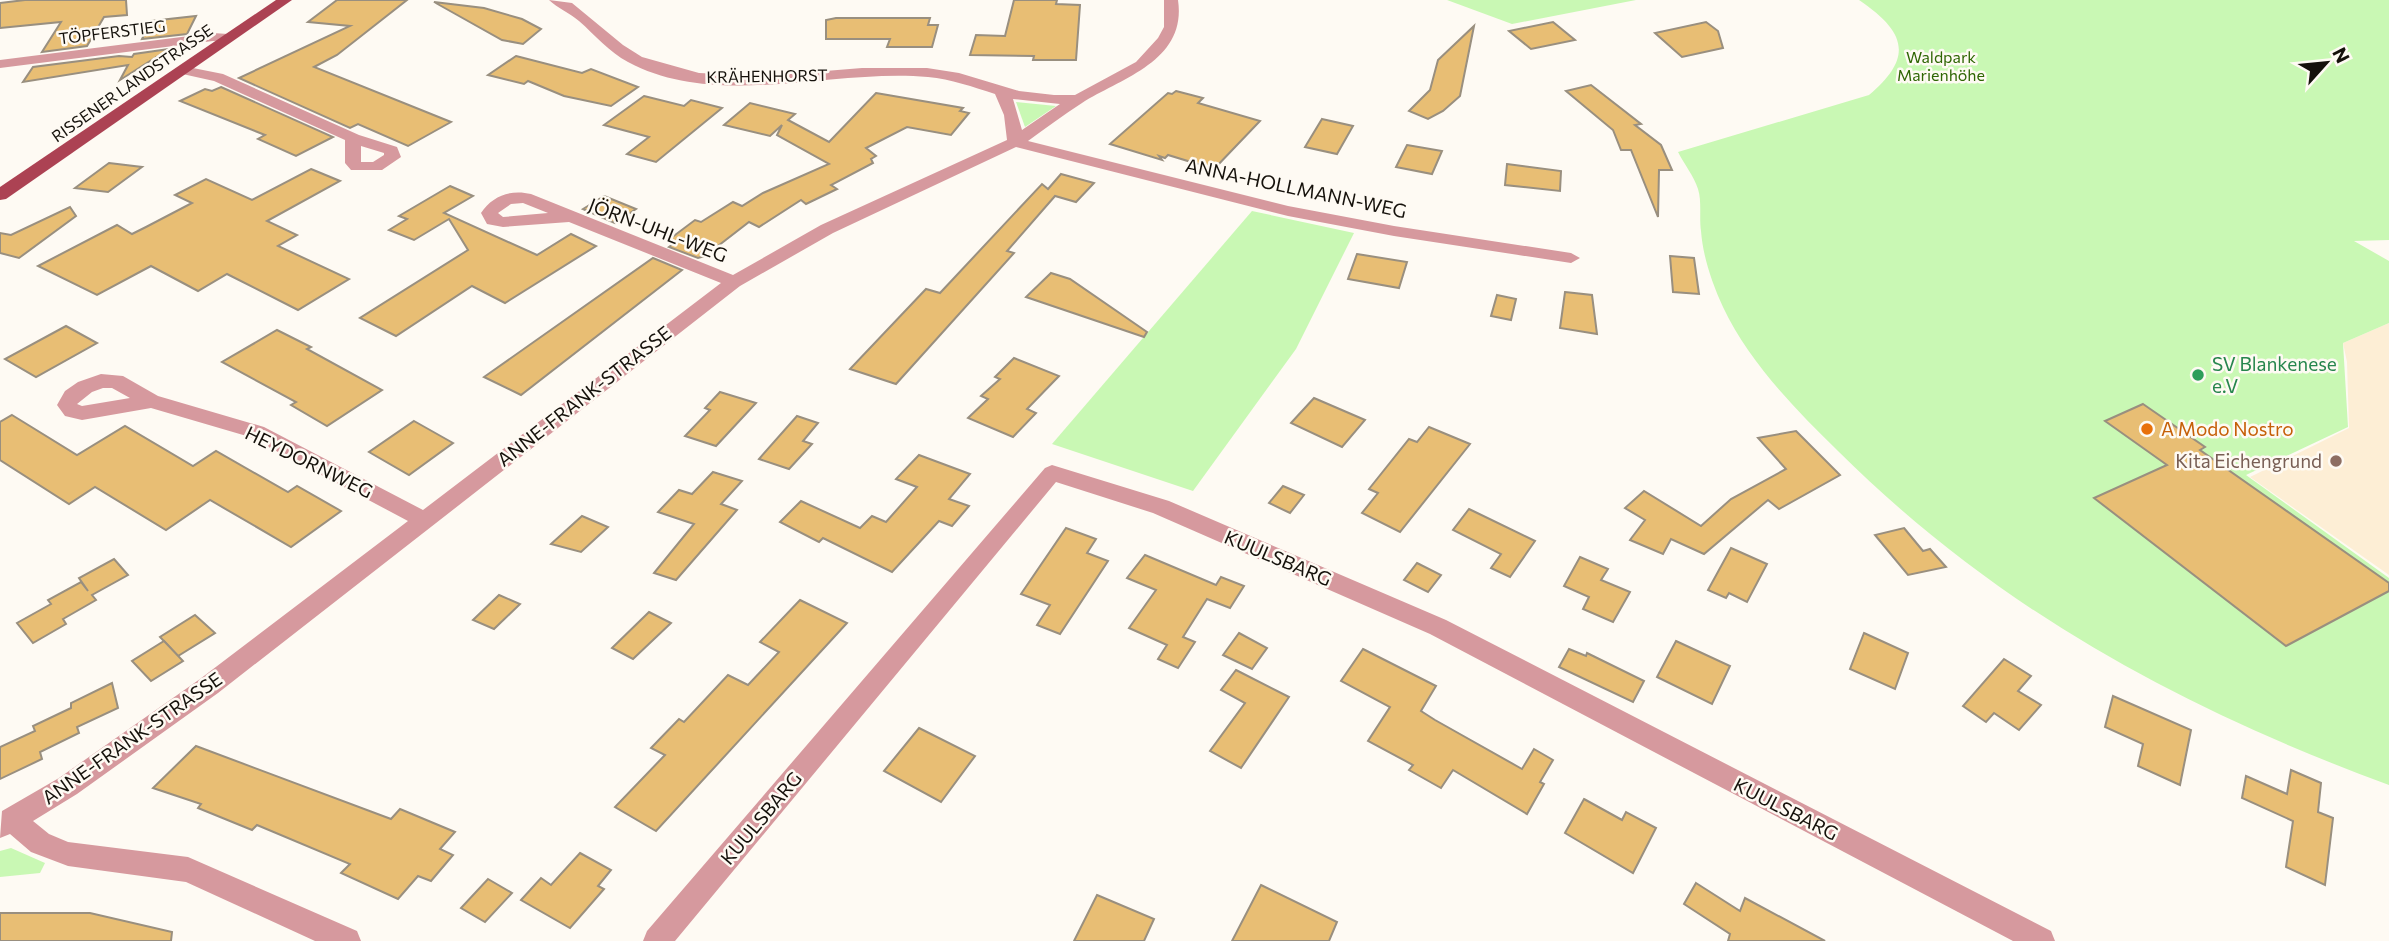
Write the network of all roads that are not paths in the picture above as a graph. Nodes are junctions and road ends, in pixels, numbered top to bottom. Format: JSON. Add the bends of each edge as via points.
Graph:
{"nodes":[{"id":1,"x":285,"y":0,"type":"edge"},
{"id":2,"x":556,"y":0,"type":"edge"},
{"id":3,"x":1171,"y":0,"type":"edge"},
{"id":4,"x":228,"y":38,"type":"junction"},
{"id":5,"x":0,"y":64,"type":"edge"},
{"id":6,"x":183,"y":70,"type":"junction"},
{"id":7,"x":1000,"y":90,"type":"junction"},
{"id":8,"x":1078,"y":99,"type":"junction"},
{"id":9,"x":353,"y":138,"type":"dead end"},
{"id":10,"x":1015,"y":142,"type":"junction"},
{"id":11,"x":0,"y":195,"type":"edge"},
{"id":12,"x":567,"y":217,"type":"dead end"},
{"id":13,"x":1571,"y":258,"type":"dead end"},
{"id":14,"x":734,"y":282,"type":"junction"},
{"id":15,"x":151,"y":401,"type":"dead end"},
{"id":16,"x":424,"y":520,"type":"junction"},
{"id":17,"x":6,"y":822,"type":"edge"},
{"id":18,"x":347,"y":941,"type":"edge"},
{"id":19,"x":657,"y":941,"type":"edge"},
{"id":20,"x":2041,"y":941,"type":"edge"}],
"edges":[{"from":1,"to":4,"type":"main road","name":"RISSENER LANDSTRASSE"},
{"from":2,"to":7,"type":"street","name":"KRÄHENHORST","via":[[580,12],[627,55],[668,72],[755,79],[930,72]]},
{"from":3,"to":8,"type":"street","name":"ANNE-FRANK-STRASSE","via":[[1171,27],[1155,53],[1123,77]]},
{"from":4,"to":5,"type":"street","name":"TÖPFERSTIEG"},
{"from":4,"to":6,"type":"main road","name":"RISSENER LANDSTRASSE"},
{"from":6,"to":9,"type":"street","via":[[218,77]]},
{"from":6,"to":11,"type":"main road","name":"RISSENER LANDSTRASSE"},
{"from":7,"to":8,"type":"street","name":"KRÄHENHORST","via":[[1032,99]]},
{"from":7,"to":10,"type":"street","via":[[1009,104]]},
{"from":8,"to":10,"type":"street","name":"ANNE-FRANK-STRASSE"},
{"from":10,"to":13,"type":"street","name":"ANNA-HOLLMANN-WEG","via":[[1290,211]]},
{"from":10,"to":14,"type":"street","name":"ANNE-FRANK-STRASSE","via":[[827,229]]},
{"from":12,"to":14,"type":"street","name":"JÖRN-UHL-WEG"},
{"from":14,"to":16,"type":"street","name":"ANNE-FRANK-STRASSE"},
{"from":15,"to":16,"type":"street","name":"HEYDORNWEG","via":[[257,432]]},
{"from":16,"to":17,"type":"street","name":"ANNE-FRANK-STRASSE","via":[[209,686],[68,786]]},
{"from":17,"to":18,"type":"street","via":[[68,854],[188,870]]},
{"from":19,"to":20,"type":"street","name":"KUULSBARG","via":[[1052,473],[1161,507],[1438,627]]}]}
